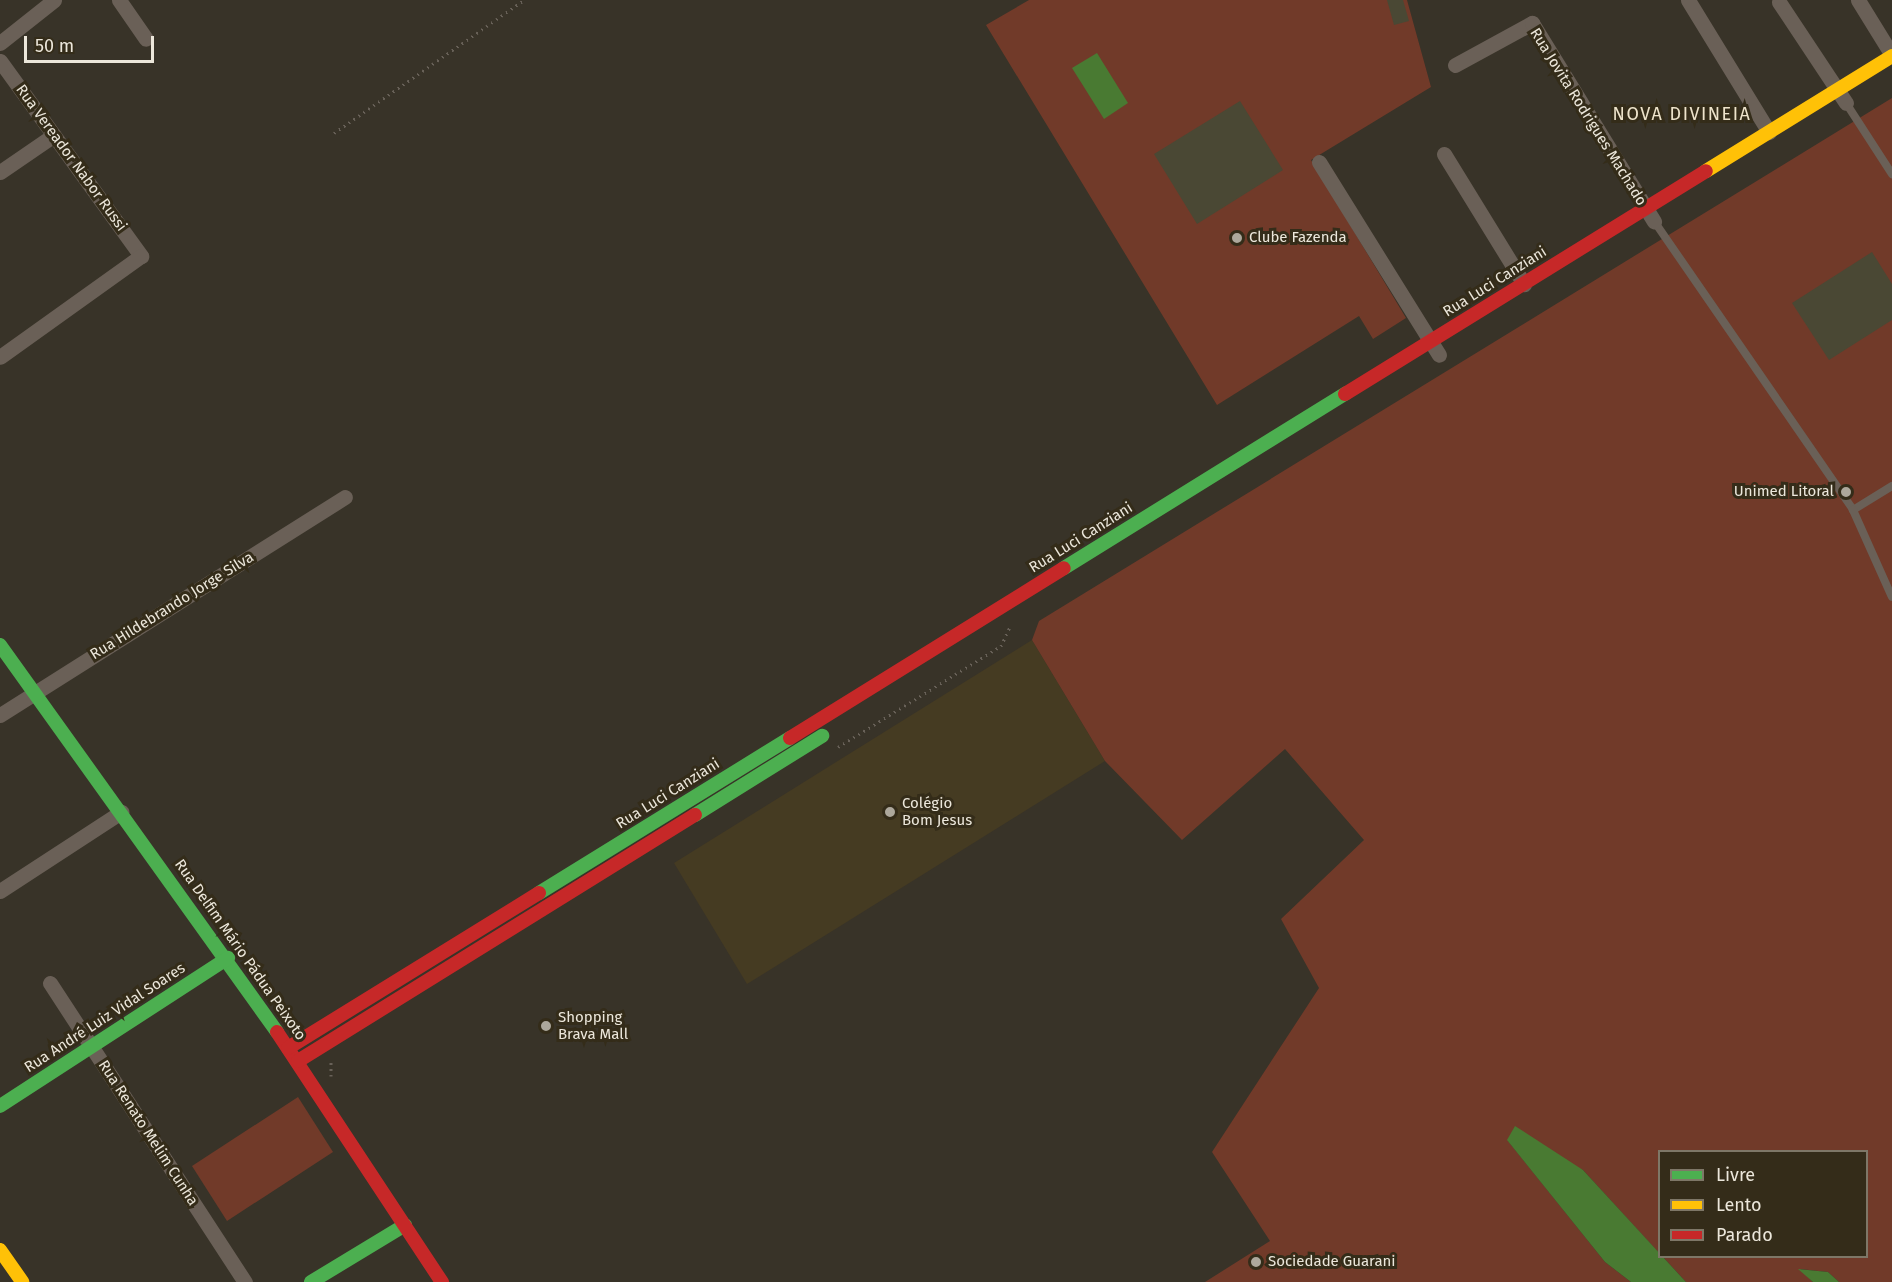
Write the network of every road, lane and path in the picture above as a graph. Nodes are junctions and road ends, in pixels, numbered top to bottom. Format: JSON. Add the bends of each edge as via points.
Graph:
{"nodes":[{"id":1,"x":54,"y":0,"type":"edge"},
{"id":2,"x":119,"y":0,"type":"edge"},
{"id":3,"x":524,"y":0,"type":"edge"},
{"id":4,"x":1688,"y":0,"type":"edge"},
{"id":5,"x":1857,"y":0,"type":"edge"},
{"id":6,"x":1779,"y":2,"type":"dead end"},
{"id":7,"x":147,"y":39,"type":"dead end"},
{"id":8,"x":0,"y":43,"type":"edge"},
{"id":9,"x":1892,"y":56,"type":"edge"},
{"id":10,"x":0,"y":61,"type":"edge"},
{"id":11,"x":1455,"y":65,"type":"dead end"},
{"id":12,"x":1892,"y":74,"type":"edge"},
{"id":13,"x":1842,"y":96,"type":"junction"},
{"id":14,"x":1769,"y":132,"type":"junction"},
{"id":15,"x":334,"y":133,"type":"dead end"},
{"id":16,"x":54,"y":135,"type":"junction"},
{"id":17,"x":1444,"y":154,"type":"dead end"},
{"id":18,"x":1318,"y":162,"type":"dead end"},
{"id":19,"x":0,"y":172,"type":"edge"},
{"id":20,"x":1892,"y":174,"type":"edge"},
{"id":21,"x":1650,"y":215,"type":"junction"},
{"id":22,"x":1524,"y":284,"type":"junction"},
{"id":23,"x":1435,"y":348,"type":"junction"},
{"id":24,"x":0,"y":357,"type":"edge"},
{"id":25,"x":1892,"y":486,"type":"edge"},
{"id":26,"x":345,"y":497,"type":"dead end"},
{"id":27,"x":1853,"y":510,"type":"junction"},
{"id":28,"x":1892,"y":597,"type":"edge"},
{"id":29,"x":1014,"y":618,"type":"junction"},
{"id":30,"x":0,"y":645,"type":"edge"},
{"id":31,"x":36,"y":692,"type":"junction"},
{"id":32,"x":0,"y":715,"type":"edge"},
{"id":33,"x":829,"y":753,"type":"dead end"},
{"id":34,"x":122,"y":812,"type":"junction"},
{"id":35,"x":0,"y":891,"type":"edge"},
{"id":36,"x":228,"y":958,"type":"junction"},
{"id":37,"x":50,"y":983,"type":"dead end"},
{"id":38,"x":92,"y":1047,"type":"junction"},
{"id":39,"x":288,"y":1048,"type":"junction"},
{"id":40,"x":336,"y":1055,"type":"dead end"},
{"id":41,"x":298,"y":1061,"type":"junction"},
{"id":42,"x":335,"y":1086,"type":"dead end"},
{"id":43,"x":0,"y":1107,"type":"edge"},
{"id":44,"x":405,"y":1224,"type":"junction"},
{"id":45,"x":0,"y":1250,"type":"edge"},
{"id":46,"x":22,"y":1282,"type":"edge"},
{"id":47,"x":245,"y":1282,"type":"edge"},
{"id":48,"x":311,"y":1282,"type":"edge"},
{"id":49,"x":442,"y":1282,"type":"edge"}],
"edges":[{"from":1,"to":8,"type":"street"},
{"from":2,"to":7,"type":"street"},
{"from":3,"to":15,"type":"path"},
{"from":4,"to":14,"type":"street"},
{"from":5,"to":9,"type":"street"},
{"from":6,"to":13,"type":"street"},
{"from":9,"to":13,"type":"main road","name":"Rua Luci Canziani"},
{"from":10,"to":16,"type":"street","name":"Rua Vereador Nabor Russi"},
{"from":11,"to":21,"type":"street","name":"Rua Jovita Rodrigues Machado","via":[[1532,23]]},
{"from":12,"to":13,"type":"main road","name":"Rua Luci Canziani"},
{"from":13,"to":14,"type":"main road","name":"Rua Luci Canziani"},
{"from":13,"to":20,"type":"lane"},
{"from":13,"to":21,"type":"main road","name":"Rua Luci Canziani"},
{"from":14,"to":21,"type":"main road","name":"Rua Luci Canziani"},
{"from":16,"to":19,"type":"street"},
{"from":16,"to":24,"type":"street","name":"Rua Vereador Nabor Russi","via":[[141,256]]},
{"from":17,"to":22,"type":"street"},
{"from":18,"to":23,"type":"street"},
{"from":21,"to":22,"type":"main road","name":"Rua Luci Canziani"},
{"from":21,"to":23,"type":"main road","name":"Rua Luci Canziani"},
{"from":21,"to":27,"type":"lane"},
{"from":22,"to":23,"type":"main road","name":"Rua Luci Canziani"},
{"from":23,"to":29,"type":"main road","name":"Rua Luci Canziani"},
{"from":23,"to":39,"type":"main road","name":"Rua Luci Canziani"},
{"from":25,"to":27,"type":"lane"},
{"from":26,"to":31,"type":"street","name":"Rua Hildebrando Jorge Silva"},
{"from":27,"to":28,"type":"lane"},
{"from":29,"to":33,"type":"path","via":[[1000,646]]},
{"from":29,"to":41,"type":"main road","name":"Rua Luci Canziani"},
{"from":30,"to":31,"type":"main road","name":"Rua Delfim Mário Pádua Peixoto"},
{"from":31,"to":32,"type":"street","name":"Rua Hildebrando Jorge Silva"},
{"from":31,"to":34,"type":"main road","name":"Rua Delfim Mário Pádua Peixoto"},
{"from":34,"to":35,"type":"street"},
{"from":34,"to":36,"type":"main road","name":"Rua Delfim Mário Pádua Peixoto"},
{"from":36,"to":38,"type":"main road","name":"Rua André Luiz Vidal Soares"},
{"from":36,"to":39,"type":"main road","name":"Rua Delfim Mário Pádua Peixoto"},
{"from":37,"to":38,"type":"street","name":"Rua Renato Melim Cunha"},
{"from":38,"to":43,"type":"main road","name":"Rua André Luiz Vidal Soares"},
{"from":38,"to":47,"type":"street","name":"Rua Renato Melim Cunha"},
{"from":39,"to":41,"type":"main road","name":"Rua Delfim Mário Pádua Peixoto"},
{"from":40,"to":42,"type":"path","via":[[330,1073]]},
{"from":41,"to":44,"type":"main road","name":"Rua Delfim Mário Pádua Peixoto"},
{"from":44,"to":48,"type":"main road"},
{"from":44,"to":49,"type":"main road","name":"Rua Delfim Mário Pádua Peixoto"},
{"from":45,"to":46,"type":"main road"}]}
